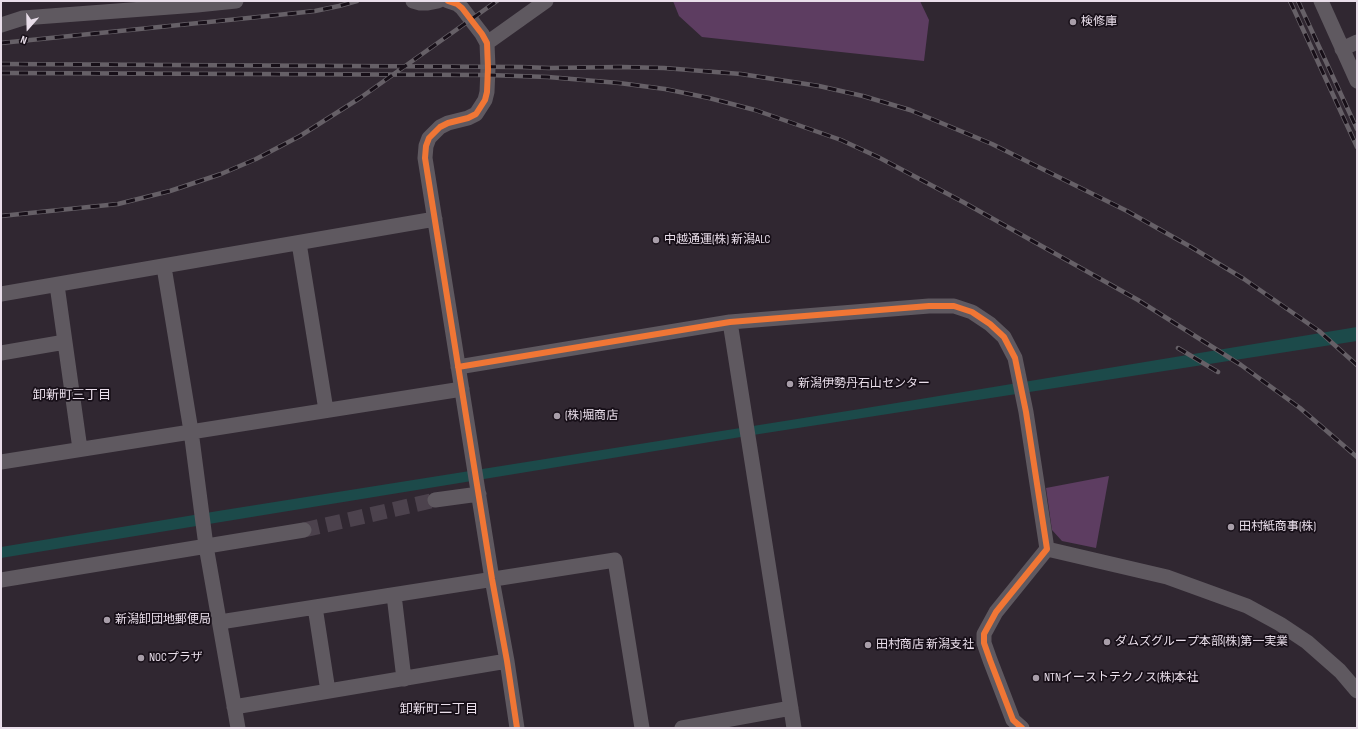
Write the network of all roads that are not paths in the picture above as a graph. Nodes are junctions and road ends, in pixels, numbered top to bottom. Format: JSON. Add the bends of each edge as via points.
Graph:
{"nodes":[{"id":1,"x":236,"y":1,"type":"edge"},
{"id":2,"x":413,"y":1,"type":"edge"},
{"id":3,"x":438,"y":1,"type":"edge"},
{"id":4,"x":448,"y":1,"type":"edge"},
{"id":5,"x":546,"y":1,"type":"edge"},
{"id":6,"x":1321,"y":1,"type":"edge"},
{"id":7,"x":123,"y":6,"type":"edge"},
{"id":8,"x":1,"y":25,"type":"edge"},
{"id":9,"x":1357,"y":42,"type":"edge"},
{"id":10,"x":487,"y":43,"type":"junction"},
{"id":11,"x":1342,"y":49,"type":"junction"},
{"id":12,"x":1357,"y":81,"type":"edge"},
{"id":13,"x":435,"y":219,"type":"junction"},
{"id":14,"x":299,"y":243,"type":"junction"},
{"id":15,"x":164,"y":266,"type":"junction"},
{"id":16,"x":57,"y":285,"type":"junction"},
{"id":17,"x":1,"y":294,"type":"edge"},
{"id":18,"x":730,"y":322,"type":"junction"},
{"id":19,"x":65,"y":342,"type":"junction"},
{"id":20,"x":1,"y":353,"type":"edge"},
{"id":21,"x":458,"y":367,"type":"junction"},
{"id":22,"x":462,"y":389,"type":"junction"},
{"id":23,"x":326,"y":410,"type":"junction"},
{"id":24,"x":191,"y":431,"type":"junction"},
{"id":25,"x":80,"y":449,"type":"junction"},
{"id":26,"x":1,"y":462,"type":"edge"},
{"id":27,"x":479,"y":494,"type":"junction"},
{"id":28,"x":435,"y":500,"type":"tunnel mouth"},
{"id":29,"x":304,"y":530,"type":"tunnel mouth"},
{"id":30,"x":206,"y":546,"type":"junction"},
{"id":31,"x":1047,"y":549,"type":"junction"},
{"id":32,"x":492,"y":579,"type":"junction"},
{"id":33,"x":1,"y":580,"type":"edge"},
{"id":34,"x":394,"y":594,"type":"junction"},
{"id":35,"x":315,"y":607,"type":"junction"},
{"id":36,"x":220,"y":622,"type":"junction"},
{"id":37,"x":507,"y":661,"type":"junction"},
{"id":38,"x":404,"y":679,"type":"junction"},
{"id":39,"x":328,"y":691,"type":"junction"},
{"id":40,"x":1357,"y":691,"type":"edge"},
{"id":41,"x":234,"y":707,"type":"junction"},
{"id":42,"x":791,"y":708,"type":"junction"},
{"id":43,"x":238,"y":728,"type":"edge"},
{"id":44,"x":518,"y":728,"type":"edge"},
{"id":45,"x":642,"y":728,"type":"edge"},
{"id":46,"x":682,"y":728,"type":"edge"},
{"id":47,"x":794,"y":728,"type":"edge"},
{"id":48,"x":1022,"y":728,"type":"edge"}],
"edges":[{"from":1,"to":7,"type":"street"},
{"from":2,"to":3,"type":"street"},
{"from":4,"to":10,"type":"street","via":[[462,8]]},
{"from":5,"to":10,"type":"street"},
{"from":6,"to":11,"type":"street"},
{"from":7,"to":8,"type":"street","via":[[23,18]]},
{"from":9,"to":11,"type":"street"},
{"from":10,"to":13,"type":"street","via":[[487,92],[481,108],[468,118],[440,127],[426,146],[425,158]]},
{"from":11,"to":12,"type":"street"},
{"from":13,"to":14,"type":"street"},
{"from":13,"to":21,"type":"street"},
{"from":14,"to":15,"type":"street"},
{"from":14,"to":23,"type":"street"},
{"from":15,"to":16,"type":"street"},
{"from":15,"to":24,"type":"street"},
{"from":16,"to":17,"type":"street"},
{"from":16,"to":19,"type":"street"},
{"from":18,"to":21,"type":"street"},
{"from":18,"to":31,"type":"street","via":[[954,306],[972,312],[990,324],[1004,336],[1015,358]]},
{"from":18,"to":42,"type":"street"},
{"from":19,"to":20,"type":"street"},
{"from":19,"to":25,"type":"street"},
{"from":21,"to":22,"type":"street"},
{"from":22,"to":23,"type":"street"},
{"from":22,"to":27,"type":"street"},
{"from":23,"to":24,"type":"street"},
{"from":24,"to":25,"type":"street"},
{"from":24,"to":30,"type":"street"},
{"from":25,"to":26,"type":"street"},
{"from":27,"to":28,"type":"street"},
{"from":27,"to":32,"type":"street"},
{"from":29,"to":30,"type":"street"},
{"from":30,"to":33,"type":"street"},
{"from":30,"to":36,"type":"street"},
{"from":31,"to":40,"type":"street","via":[[1167,577],[1248,606],[1307,642],[1340,671]]},
{"from":31,"to":48,"type":"street","via":[[996,612],[984,634],[990,660],[1013,720]]},
{"from":32,"to":34,"type":"street"},
{"from":32,"to":37,"type":"street"},
{"from":32,"to":45,"type":"street","via":[[615,560]]},
{"from":34,"to":35,"type":"street"},
{"from":34,"to":38,"type":"street"},
{"from":35,"to":36,"type":"street"},
{"from":35,"to":39,"type":"street"},
{"from":36,"to":41,"type":"street"},
{"from":37,"to":38,"type":"street"},
{"from":37,"to":44,"type":"street"},
{"from":38,"to":39,"type":"street"},
{"from":39,"to":41,"type":"street"},
{"from":41,"to":43,"type":"street"},
{"from":42,"to":46,"type":"street"},
{"from":42,"to":47,"type":"street"}]}
